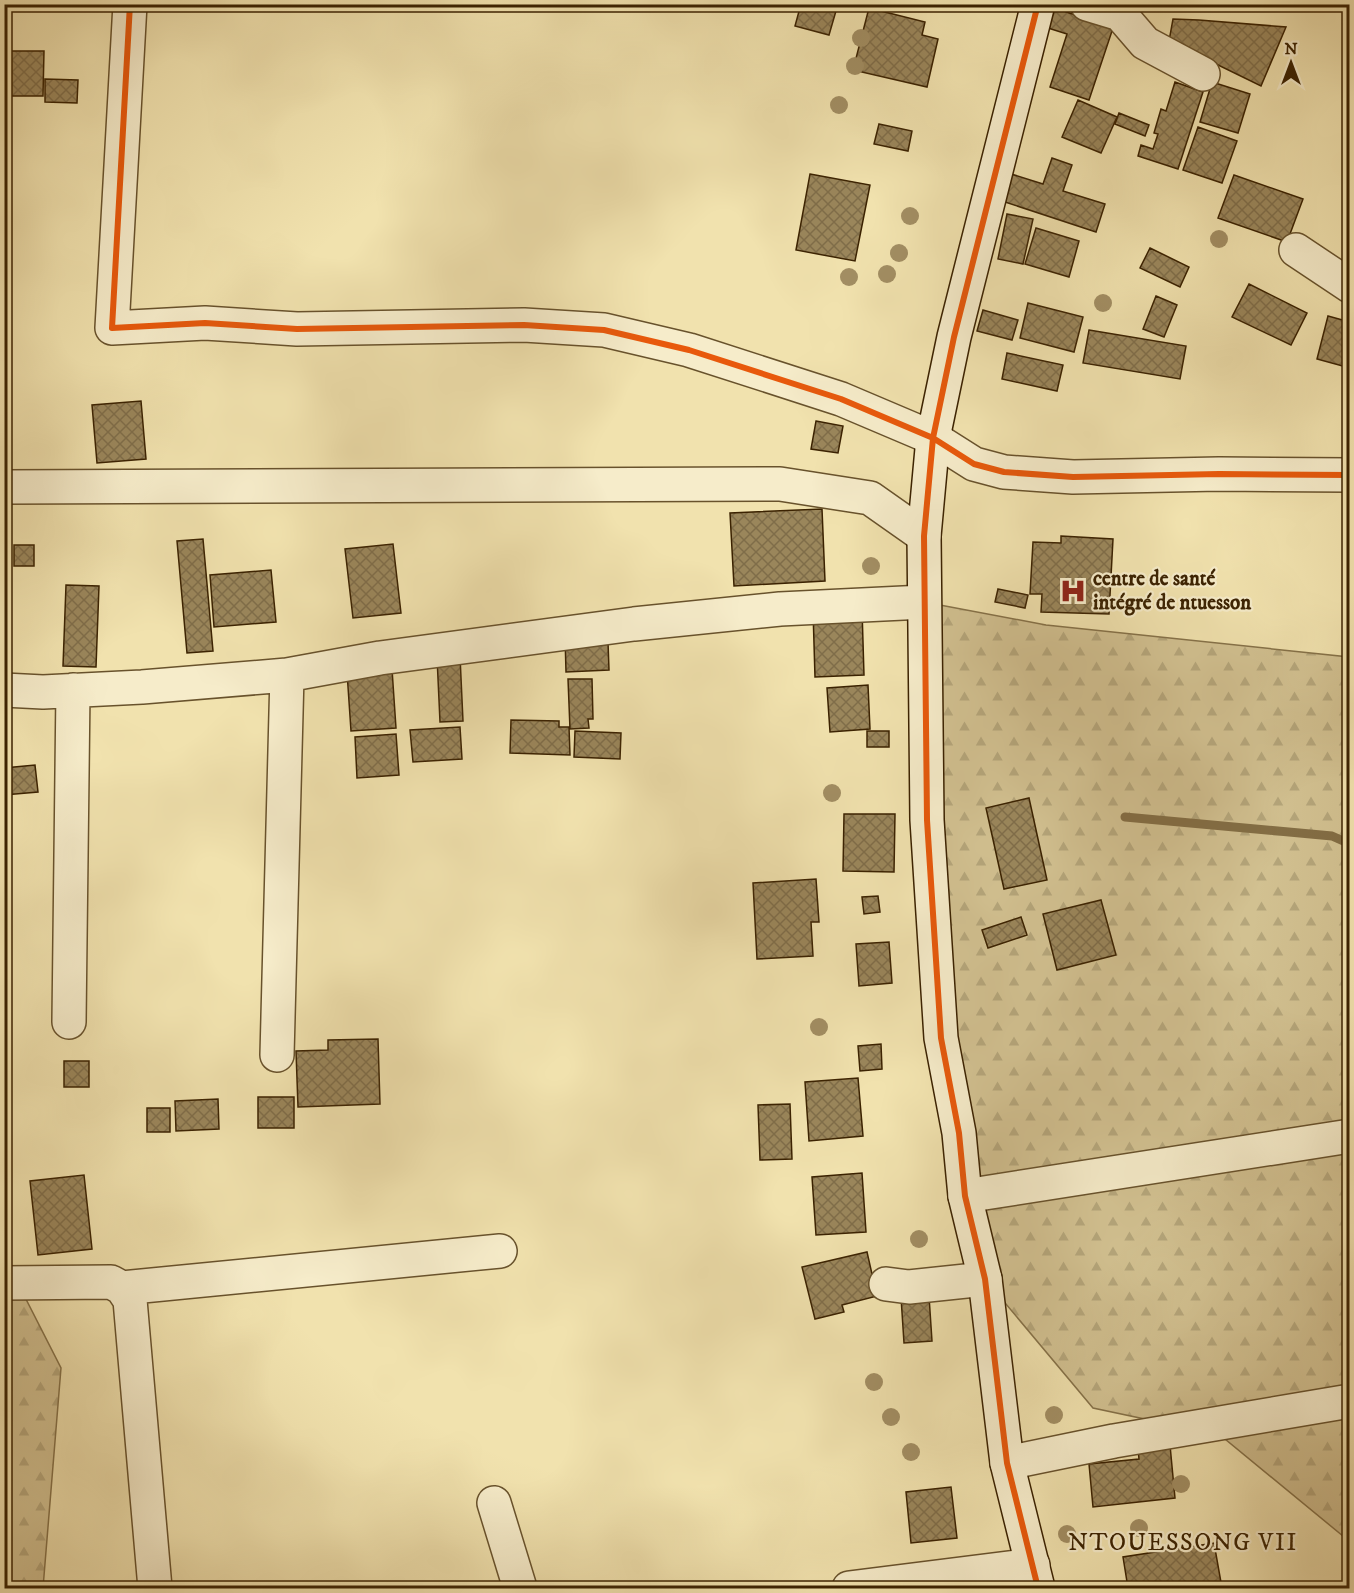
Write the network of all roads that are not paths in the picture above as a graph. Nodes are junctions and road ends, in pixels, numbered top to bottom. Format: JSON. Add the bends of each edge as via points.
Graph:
{"nodes":[{"id":1,"x":130,"y":4,"type":"edge"},
{"id":2,"x":1038,"y":4,"type":"edge"},
{"id":3,"x":1087,"y":4,"type":"edge"},
{"id":4,"x":1203,"y":74,"type":"dead end"},
{"id":5,"x":1296,"y":250,"type":"dead end"},
{"id":6,"x":1350,"y":286,"type":"edge"},
{"id":7,"x":933,"y":438,"type":"junction"},
{"id":8,"x":1350,"y":476,"type":"edge"},
{"id":9,"x":4,"y":487,"type":"edge"},
{"id":10,"x":924,"y":536,"type":"junction"},
{"id":11,"x":924,"y":602,"type":"junction"},
{"id":12,"x":287,"y":675,"type":"junction"},
{"id":13,"x":4,"y":690,"type":"edge"},
{"id":14,"x":73,"y":690,"type":"junction"},
{"id":15,"x":69,"y":1022,"type":"dead end"},
{"id":16,"x":277,"y":1055,"type":"dead end"},
{"id":17,"x":1350,"y":1136,"type":"edge"},
{"id":18,"x":965,"y":1196,"type":"junction"},
{"id":19,"x":500,"y":1251,"type":"dead end"},
{"id":20,"x":986,"y":1280,"type":"junction"},
{"id":21,"x":4,"y":1283,"type":"edge"},
{"id":22,"x":886,"y":1284,"type":"dead end"},
{"id":23,"x":122,"y":1288,"type":"junction"},
{"id":24,"x":1350,"y":1401,"type":"edge"},
{"id":25,"x":1007,"y":1463,"type":"junction"},
{"id":26,"x":494,"y":1503,"type":"dead end"},
{"id":27,"x":1035,"y":1577,"type":"edge"},
{"id":28,"x":155,"y":1588,"type":"edge"},
{"id":29,"x":520,"y":1588,"type":"edge"},
{"id":30,"x":849,"y":1588,"type":"edge"}],
"edges":[{"from":1,"to":7,"type":"street","via":[[112,328],[205,323],[297,329],[524,325],[603,330],[773,375]]},
{"from":2,"to":7,"type":"street","via":[[988,193]]},
{"from":3,"to":4,"type":"street","via":[[1120,14],[1145,43]]},
{"from":5,"to":6,"type":"street"},
{"from":7,"to":8,"type":"street","via":[[974,464],[1004,472],[1073,477]]},
{"from":7,"to":10,"type":"street"},
{"from":9,"to":10,"type":"street","via":[[780,484],[870,498]]},
{"from":10,"to":11,"type":"street"},
{"from":11,"to":12,"type":"street","via":[[780,609],[634,624],[380,658]]},
{"from":11,"to":18,"type":"street","via":[[927,820],[941,1038],[959,1133]]},
{"from":12,"to":14,"type":"street"},
{"from":12,"to":16,"type":"street"},
{"from":13,"to":14,"type":"street"},
{"from":14,"to":15,"type":"street"},
{"from":17,"to":18,"type":"street"},
{"from":18,"to":20,"type":"street"},
{"from":19,"to":23,"type":"street"},
{"from":20,"to":22,"type":"street","via":[[909,1287]]},
{"from":20,"to":25,"type":"street"},
{"from":21,"to":23,"type":"street","via":[[111,1282]]},
{"from":23,"to":28,"type":"street","via":[[130,1300],[132,1315]]},
{"from":24,"to":25,"type":"street","via":[[1125,1438]]},
{"from":25,"to":27,"type":"street"},
{"from":26,"to":29,"type":"street"},
{"from":27,"to":30,"type":"street"}]}
